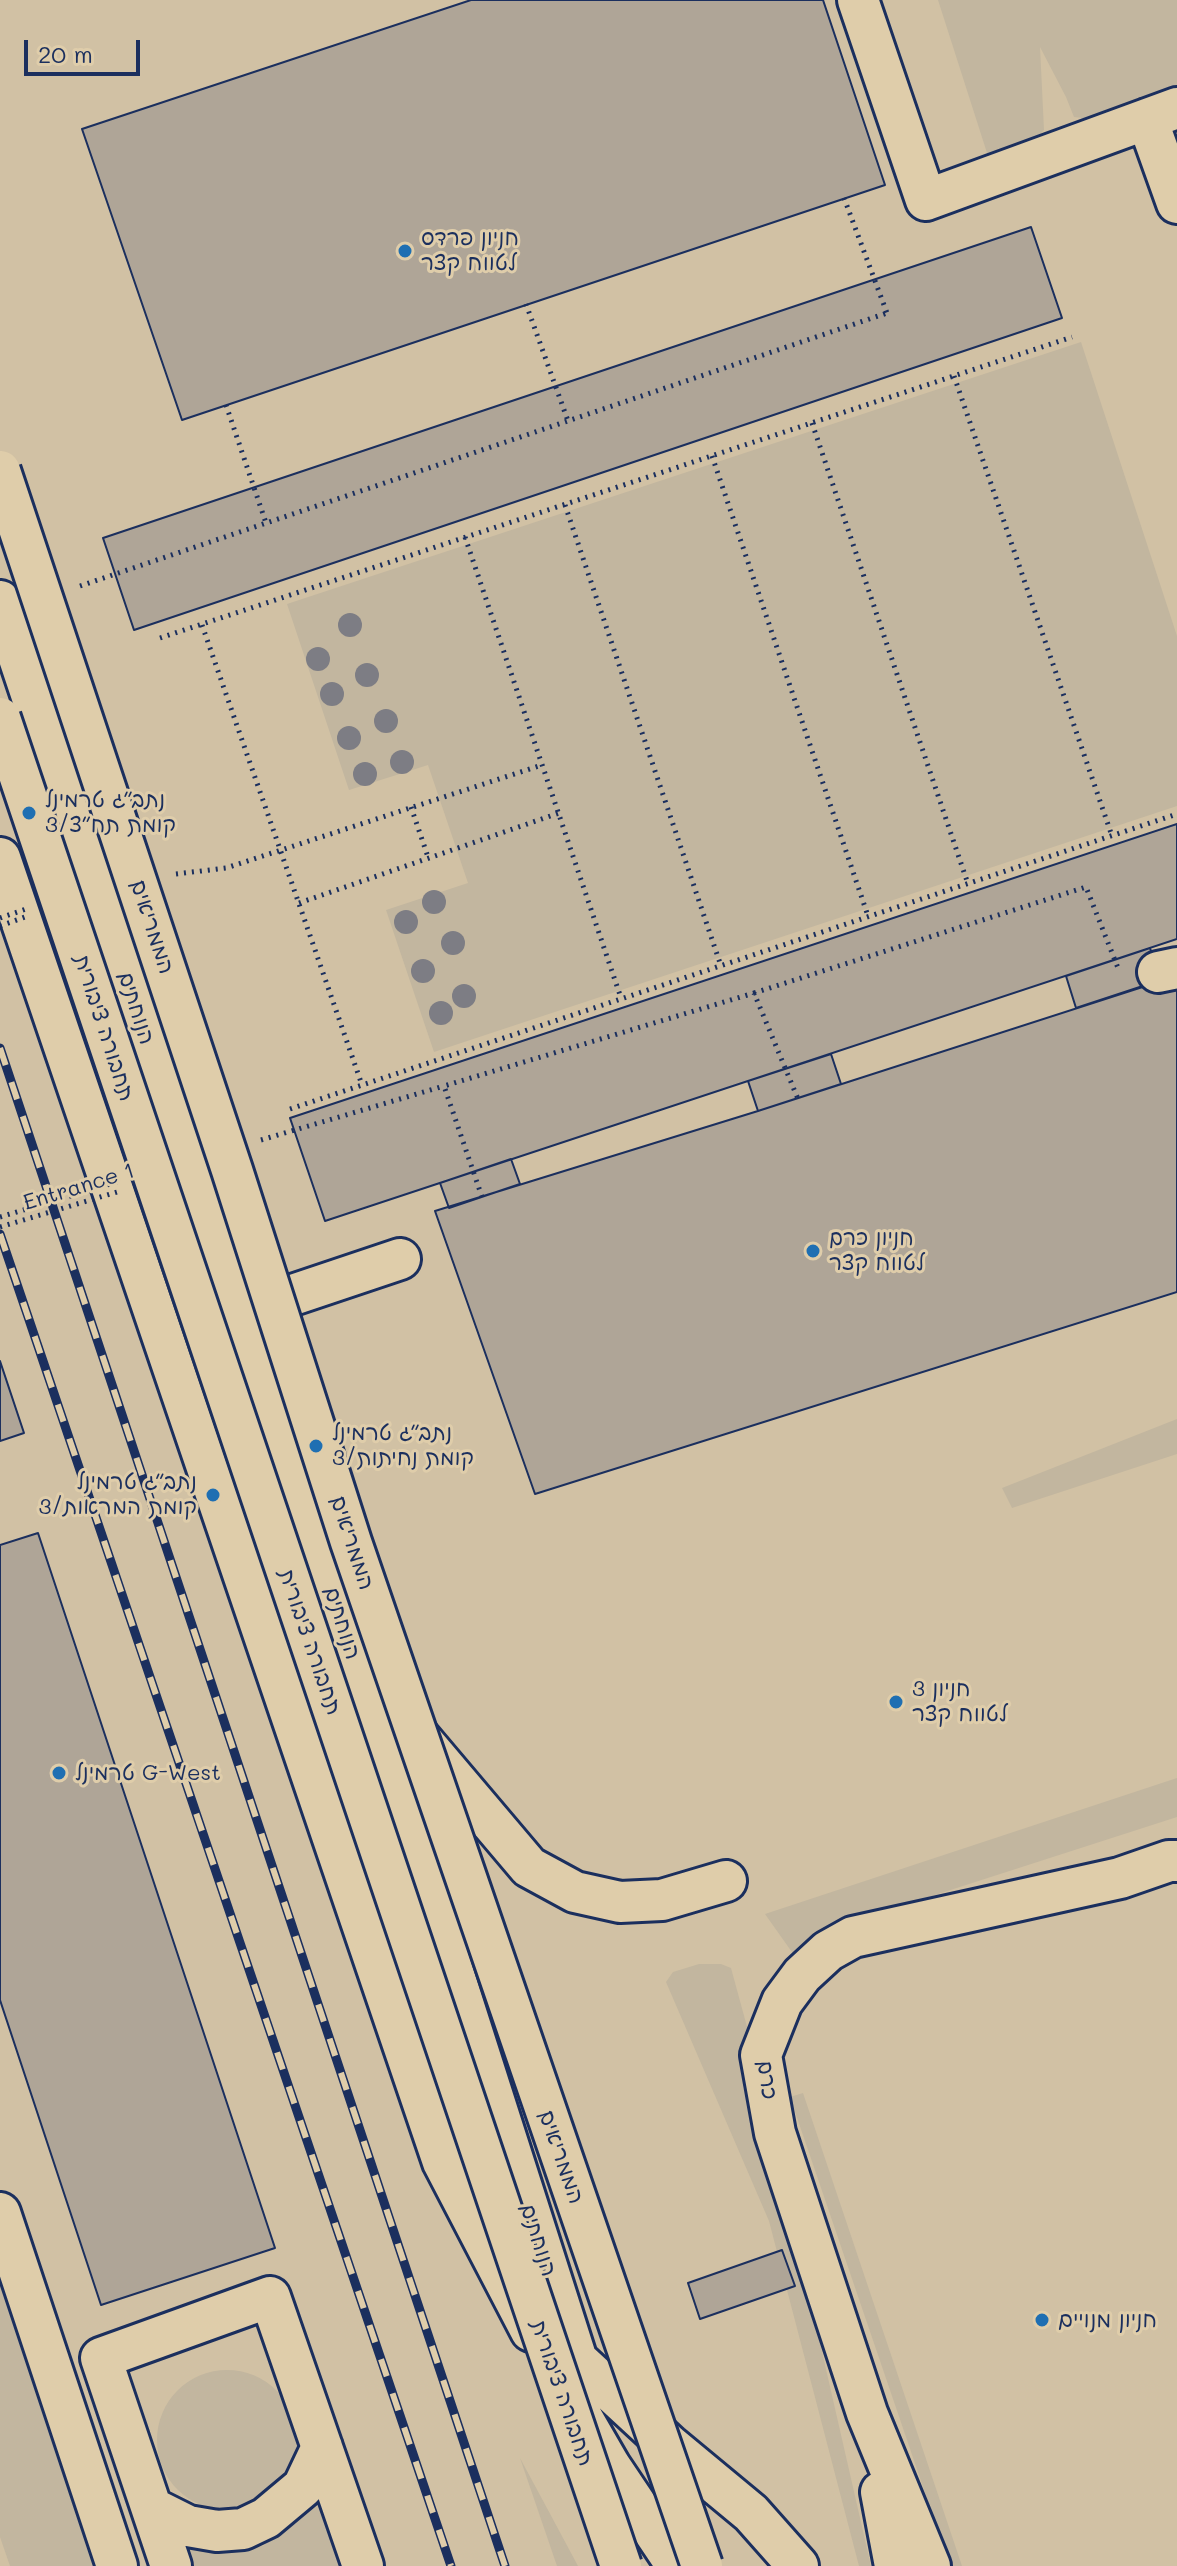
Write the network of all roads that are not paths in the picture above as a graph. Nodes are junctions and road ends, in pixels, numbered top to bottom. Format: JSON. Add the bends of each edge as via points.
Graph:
{"nodes":[{"id":1,"x":858,"y":0,"type":"edge"},
{"id":2,"x":1162,"y":113,"type":"edge"},
{"id":3,"x":1177,"y":203,"type":"edge"},
{"id":4,"x":0,"y":471,"type":"edge"},
{"id":5,"x":0,"y":601,"type":"edge"},
{"id":6,"x":0,"y":718,"type":"edge"},
{"id":7,"x":0,"y":804,"type":"edge"},
{"id":8,"x":0,"y":858,"type":"edge"},
{"id":9,"x":400,"y":1259,"type":"dead end"},
{"id":10,"x":238,"y":1313,"type":"junction"},
{"id":11,"x":354,"y":1661,"type":"junction"},
{"id":12,"x":1175,"y":1865,"type":"edge"},
{"id":13,"x":726,"y":1881,"type":"dead end"},
{"id":14,"x":0,"y":2213,"type":"edge"},
{"id":15,"x":867,"y":2413,"type":"junction"},
{"id":16,"x":322,"y":2447,"type":"junction"},
{"id":17,"x":152,"y":2508,"type":"junction"},
{"id":18,"x":117,"y":2566,"type":"edge"},
{"id":19,"x":171,"y":2566,"type":"edge"},
{"id":20,"x":363,"y":2566,"type":"edge"},
{"id":21,"x":618,"y":2566,"type":"edge"},
{"id":22,"x":677,"y":2566,"type":"edge"},
{"id":23,"x":702,"y":2566,"type":"edge"},
{"id":24,"x":798,"y":2566,"type":"edge"},
{"id":25,"x":895,"y":2566,"type":"edge"},
{"id":26,"x":930,"y":2566,"type":"edge"}],
"edges":[{"from":1,"to":2,"type":"street","via":[[926,200]]},
{"from":2,"to":3,"type":"street"},
{"from":4,"to":23,"type":"street","name":"הממריאים","bridge":true,"via":[[351,1542]]},
{"from":5,"to":10,"type":"street","name":"הנוחתים"},
{"from":6,"to":21,"type":"street","name":"תחבורה ציבורית","bridge":true},
{"from":7,"to":21,"type":"street","via":[[506,2313]]},
{"from":8,"to":22,"type":"street","via":[[443,2162],[519,2310],[610,2466]]},
{"from":9,"to":10,"type":"street"},
{"from":10,"to":11,"type":"street","name":"הנוחתים"},
{"from":11,"to":13,"type":"street","via":[[529,1867],[575,1892],[620,1902],[662,1900]]},
{"from":11,"to":24,"type":"street","name":"הנוחתים","via":[[577,2360],[751,2513]]},
{"from":12,"to":15,"type":"street","name":"כרם","via":[[853,1937],[828,1951],[782,2002],[761,2055],[775,2133]]},
{"from":14,"to":18,"type":"street"},
{"from":15,"to":25,"type":"street"},
{"from":15,"to":26,"type":"street","name":"כרם"},
{"from":16,"to":17,"type":"street","via":[[303,2487],[266,2518],[243,2529],[188,2526]]},
{"from":16,"to":17,"type":"street","via":[[270,2297],[101,2358]]},
{"from":16,"to":20,"type":"street"},
{"from":17,"to":19,"type":"street"}]}
